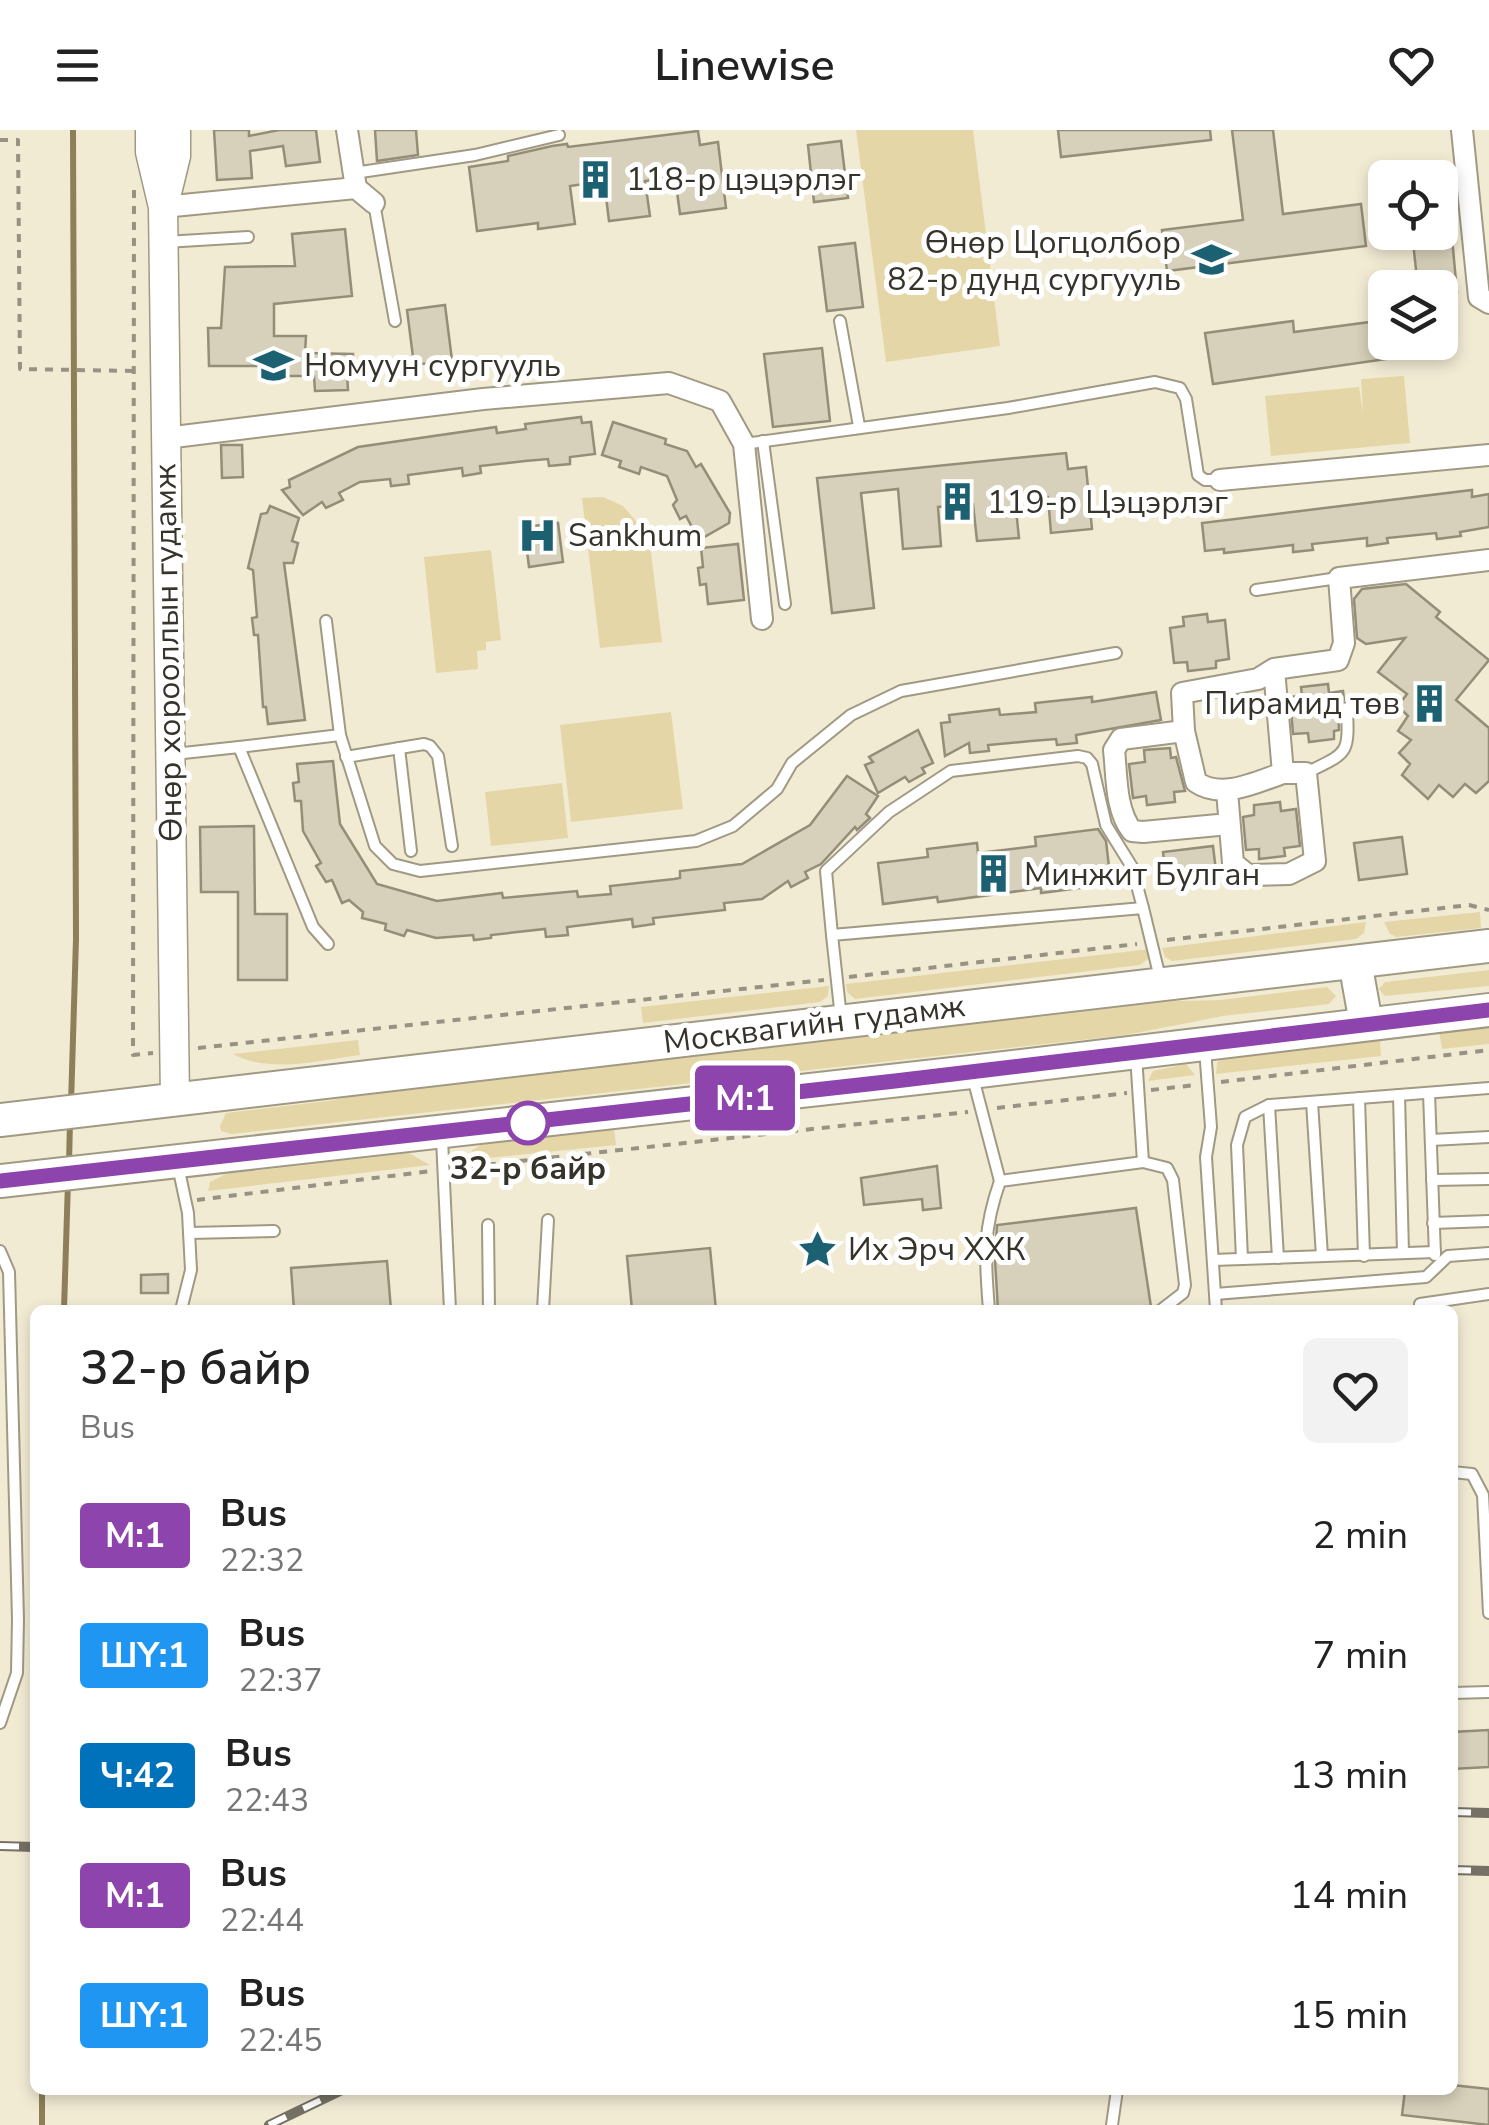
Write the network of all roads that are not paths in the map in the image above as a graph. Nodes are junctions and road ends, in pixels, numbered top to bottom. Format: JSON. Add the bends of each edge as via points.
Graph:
{"nodes":[{"id":1,"x":150,"y":130,"type":"edge"},
{"id":2,"x":176,"y":130,"type":"edge"},
{"id":3,"x":347,"y":130,"type":"edge"},
{"id":4,"x":1462,"y":130,"type":"edge"},
{"id":5,"x":559,"y":135,"type":"dead end"},
{"id":6,"x":355,"y":180,"type":"junction"},
{"id":7,"x":374,"y":204,"type":"joint"},
{"id":8,"x":163,"y":207,"type":"junction"},
{"id":9,"x":248,"y":238,"type":"dead end"},
{"id":10,"x":164,"y":242,"type":"junction"},
{"id":11,"x":1489,"y":304,"type":"edge"},
{"id":12,"x":395,"y":321,"type":"dead end"},
{"id":13,"x":840,"y":321,"type":"dead end"},
{"id":14,"x":859,"y":426,"type":"junction"},
{"id":15,"x":166,"y":438,"type":"junction"},
{"id":16,"x":753,"y":442,"type":"junction"},
{"id":17,"x":1489,"y":455,"type":"edge"},
{"id":18,"x":1220,"y":480,"type":"joint"},
{"id":19,"x":1489,"y":560,"type":"edge"},
{"id":20,"x":1339,"y":578,"type":"junction"},
{"id":21,"x":1256,"y":590,"type":"dead end"},
{"id":22,"x":785,"y":604,"type":"dead end"},
{"id":23,"x":762,"y":619,"type":"dead end"},
{"id":24,"x":326,"y":621,"type":"dead end"},
{"id":25,"x":1116,"y":653,"type":"dead end"},
{"id":26,"x":1274,"y":669,"type":"junction"},
{"id":27,"x":1347,"y":708,"type":"dead end"},
{"id":28,"x":1184,"y":731,"type":"junction"},
{"id":29,"x":340,"y":734,"type":"junction"},
{"id":30,"x":239,"y":747,"type":"junction"},
{"id":31,"x":399,"y":748,"type":"junction"},
{"id":32,"x":168,"y":754,"type":"junction"},
{"id":33,"x":346,"y":757,"type":"junction"},
{"id":34,"x":1283,"y":773,"type":"junction"},
{"id":35,"x":1306,"y":773,"type":"junction"},
{"id":36,"x":1226,"y":791,"type":"junction"},
{"id":37,"x":1229,"y":824,"type":"junction"},
{"id":38,"x":452,"y":846,"type":"dead end"},
{"id":39,"x":412,"y":851,"type":"dead end"},
{"id":40,"x":1143,"y":908,"type":"junction"},
{"id":41,"x":832,"y":935,"type":"junction"},
{"id":42,"x":328,"y":944,"type":"dead end"},
{"id":43,"x":1489,"y":946,"type":"edge"},
{"id":44,"x":1355,"y":962,"type":"junction"},
{"id":45,"x":1162,"y":984,"type":"junction"},
{"id":46,"x":1489,"y":1010,"type":"edge"},
{"id":47,"x":841,"y":1020,"type":"junction"},
{"id":48,"x":1366,"y":1023,"type":"junction"},
{"id":49,"x":1205,"y":1043,"type":"junction"},
{"id":50,"x":1136,"y":1051,"type":"junction"},
{"id":51,"x":971,"y":1072,"type":"junction"},
{"id":52,"x":1489,"y":1088,"type":"edge"},
{"id":53,"x":1429,"y":1093,"type":"junction"},
{"id":54,"x":1399,"y":1095,"type":"junction"},
{"id":55,"x":1358,"y":1098,"type":"junction"},
{"id":56,"x":175,"y":1100,"type":"junction"},
{"id":57,"x":1312,"y":1102,"type":"junction"},
{"id":58,"x":1269,"y":1105,"type":"junction"},
{"id":59,"x":2,"y":1119,"type":"edge"},
{"id":60,"x":441,"y":1133,"type":"junction"},
{"id":61,"x":1489,"y":1137,"type":"edge"},
{"id":62,"x":1431,"y":1140,"type":"junction"},
{"id":63,"x":177,"y":1160,"type":"junction"},
{"id":64,"x":1143,"y":1162,"type":"junction"},
{"id":65,"x":1489,"y":1179,"type":"edge"},
{"id":66,"x":7,"y":1180,"type":"edge"},
{"id":67,"x":1432,"y":1180,"type":"junction"},
{"id":68,"x":1000,"y":1182,"type":"junction"},
{"id":69,"x":548,"y":1220,"type":"dead end"},
{"id":70,"x":1489,"y":1221,"type":"edge"},
{"id":71,"x":1433,"y":1223,"type":"junction"},
{"id":72,"x":488,"y":1224,"type":"dead end"},
{"id":73,"x":274,"y":1231,"type":"dead end"},
{"id":74,"x":189,"y":1233,"type":"junction"},
{"id":75,"x":0,"y":1250,"type":"edge"},
{"id":76,"x":1435,"y":1252,"type":"junction"},
{"id":77,"x":1489,"y":1252,"type":"edge"},
{"id":78,"x":1403,"y":1253,"type":"junction"},
{"id":79,"x":1322,"y":1256,"type":"junction"},
{"id":80,"x":1364,"y":1256,"type":"junction"},
{"id":81,"x":1278,"y":1258,"type":"junction"},
{"id":82,"x":1213,"y":1260,"type":"junction"},
{"id":83,"x":1242,"y":1260,"type":"junction"},
{"id":84,"x":1436,"y":1266,"type":"junction"},
{"id":85,"x":1215,"y":1294,"type":"junction"},
{"id":86,"x":1489,"y":1294,"type":"edge"},
{"id":87,"x":1420,"y":1304,"type":"dead end"},
{"id":88,"x":182,"y":1305,"type":"edge"},
{"id":89,"x":450,"y":1305,"type":"edge"},
{"id":90,"x":489,"y":1305,"type":"edge"},
{"id":91,"x":543,"y":1305,"type":"edge"},
{"id":92,"x":989,"y":1305,"type":"edge"},
{"id":93,"x":1167,"y":1305,"type":"edge"},
{"id":94,"x":1216,"y":1305,"type":"edge"},
{"id":95,"x":1458,"y":1473,"type":"edge"},
{"id":96,"x":1489,"y":1613,"type":"edge"},
{"id":97,"x":1489,"y":1692,"type":"edge"},
{"id":98,"x":1458,"y":1693,"type":"edge"},
{"id":99,"x":0,"y":1723,"type":"edge"},
{"id":100,"x":1117,"y":2095,"type":"edge"},
{"id":101,"x":1112,"y":2125,"type":"edge"}],
"edges":[{"from":1,"to":8,"type":"main road","name":"Өнөр хорооллын гудамж"},
{"from":2,"to":8,"type":"main road","name":"Өнөр хорооллын гудамж"},
{"from":3,"to":6,"type":"street"},
{"from":4,"to":11,"type":"street","via":[[1478,297]]},
{"from":5,"to":6,"type":"lane"},
{"from":6,"to":7,"type":"street"},
{"from":6,"to":8,"type":"street"},
{"from":7,"to":12,"type":"lane"},
{"from":8,"to":10,"type":"main road","name":"Өнөр хорооллын гудамж"},
{"from":9,"to":10,"type":"lane"},
{"from":10,"to":15,"type":"main road","name":"Өнөр хорооллын гудамж"},
{"from":13,"to":14,"type":"lane"},
{"from":14,"to":16,"type":"lane"},
{"from":14,"to":18,"type":"lane","via":[[1172,384],[1186,400],[1198,475]]},
{"from":15,"to":16,"type":"street","via":[[669,384],[720,401]]},
{"from":15,"to":32,"type":"main road","name":"Өнөр хорооллын гудамж"},
{"from":16,"to":22,"type":"lane"},
{"from":16,"to":23,"type":"street"},
{"from":17,"to":18,"type":"street"},
{"from":19,"to":20,"type":"street"},
{"from":20,"to":21,"type":"lane"},
{"from":20,"to":26,"type":"street","via":[[1344,643],[1338,660]]},
{"from":24,"to":29,"type":"lane"},
{"from":25,"to":33,"type":"lane","via":[[901,691],[851,715],[792,763],[776,789],[733,826],[696,841],[420,871],[394,864],[375,846]]},
{"from":26,"to":28,"type":"street","via":[[1182,693]]},
{"from":26,"to":34,"type":"street"},
{"from":27,"to":35,"type":"lane","via":[[1342,755]]},
{"from":28,"to":36,"type":"street","via":[[1196,782]]},
{"from":28,"to":37,"type":"street","via":[[1117,743],[1126,823],[1143,832]]},
{"from":29,"to":30,"type":"lane"},
{"from":29,"to":33,"type":"lane"},
{"from":30,"to":32,"type":"lane"},
{"from":30,"to":42,"type":"lane","via":[[313,928]]},
{"from":31,"to":33,"type":"lane"},
{"from":31,"to":38,"type":"lane","via":[[424,744],[438,756]]},
{"from":31,"to":39,"type":"lane"},
{"from":32,"to":56,"type":"main road","name":"Өнөр хорооллын гудамж"},
{"from":34,"to":35,"type":"street"},
{"from":34,"to":36,"type":"street"},
{"from":35,"to":37,"type":"street","via":[[1315,861],[1288,874],[1248,875],[1233,863]]},
{"from":36,"to":37,"type":"street"},
{"from":40,"to":41,"type":"lane"},
{"from":40,"to":41,"type":"lane","via":[[1132,867],[1106,825],[1092,764],[1078,756],[960,767],[888,812],[826,871]]},
{"from":40,"to":45,"type":"lane"},
{"from":41,"to":47,"type":"lane"},
{"from":43,"to":44,"type":"highway","name":"Москвагийн гудамж"},
{"from":44,"to":45,"type":"highway","name":"Москвагийн гудамж"},
{"from":44,"to":48,"type":"highway"},
{"from":45,"to":47,"type":"highway","name":"Москвагийн гудамж"},
{"from":46,"to":48,"type":"highway","name":"Москвагийн гудамж"},
{"from":47,"to":56,"type":"highway","name":"Москвагийн гудамж"},
{"from":48,"to":49,"type":"highway","name":"Москвагийн гудамж"},
{"from":49,"to":50,"type":"highway","name":"Москвагийн гудамж"},
{"from":49,"to":82,"type":"lane"},
{"from":50,"to":51,"type":"highway","name":"Москвагийн гудамж"},
{"from":50,"to":64,"type":"lane"},
{"from":51,"to":60,"type":"highway","name":"Москвагийн гудамж"},
{"from":51,"to":68,"type":"lane"},
{"from":52,"to":53,"type":"lane"},
{"from":53,"to":54,"type":"lane"},
{"from":53,"to":62,"type":"lane"},
{"from":54,"to":55,"type":"lane"},
{"from":54,"to":78,"type":"lane"},
{"from":55,"to":57,"type":"lane"},
{"from":55,"to":80,"type":"lane"},
{"from":56,"to":59,"type":"highway","name":"Москвагийн гудамж"},
{"from":57,"to":58,"type":"lane"},
{"from":57,"to":79,"type":"lane"},
{"from":58,"to":81,"type":"lane"},
{"from":58,"to":83,"type":"lane","via":[[1245,1116],[1237,1145]]},
{"from":60,"to":63,"type":"highway","name":"Москвагийн гудамж"},
{"from":60,"to":89,"type":"lane"},
{"from":61,"to":62,"type":"lane"},
{"from":62,"to":67,"type":"lane"},
{"from":63,"to":66,"type":"highway","name":"Москвагийн гудамж"},
{"from":63,"to":74,"type":"lane"},
{"from":64,"to":68,"type":"lane"},
{"from":64,"to":93,"type":"lane","via":[[1171,1172],[1185,1285]]},
{"from":65,"to":67,"type":"lane"},
{"from":67,"to":71,"type":"lane"},
{"from":68,"to":92,"type":"lane","via":[[984,1243]]},
{"from":69,"to":91,"type":"lane"},
{"from":70,"to":71,"type":"lane"},
{"from":71,"to":76,"type":"lane"},
{"from":72,"to":90,"type":"lane"},
{"from":73,"to":74,"type":"lane"},
{"from":74,"to":88,"type":"lane","via":[[191,1270]]},
{"from":75,"to":99,"type":"lane","via":[[9,1272],[18,1620],[17,1673]]},
{"from":76,"to":78,"type":"lane"},
{"from":76,"to":84,"type":"lane"},
{"from":77,"to":84,"type":"lane","via":[[1448,1256]]},
{"from":78,"to":80,"type":"lane"},
{"from":79,"to":80,"type":"lane"},
{"from":79,"to":81,"type":"lane"},
{"from":81,"to":83,"type":"lane"},
{"from":82,"to":83,"type":"lane"},
{"from":82,"to":85,"type":"lane"},
{"from":84,"to":85,"type":"lane","via":[[1426,1278]]},
{"from":85,"to":94,"type":"lane"},
{"from":86,"to":87,"type":"lane"},
{"from":95,"to":96,"type":"lane","via":[[1472,1474],[1483,1496]]},
{"from":97,"to":98,"type":"lane"},
{"from":100,"to":101,"type":"lane"}]}
